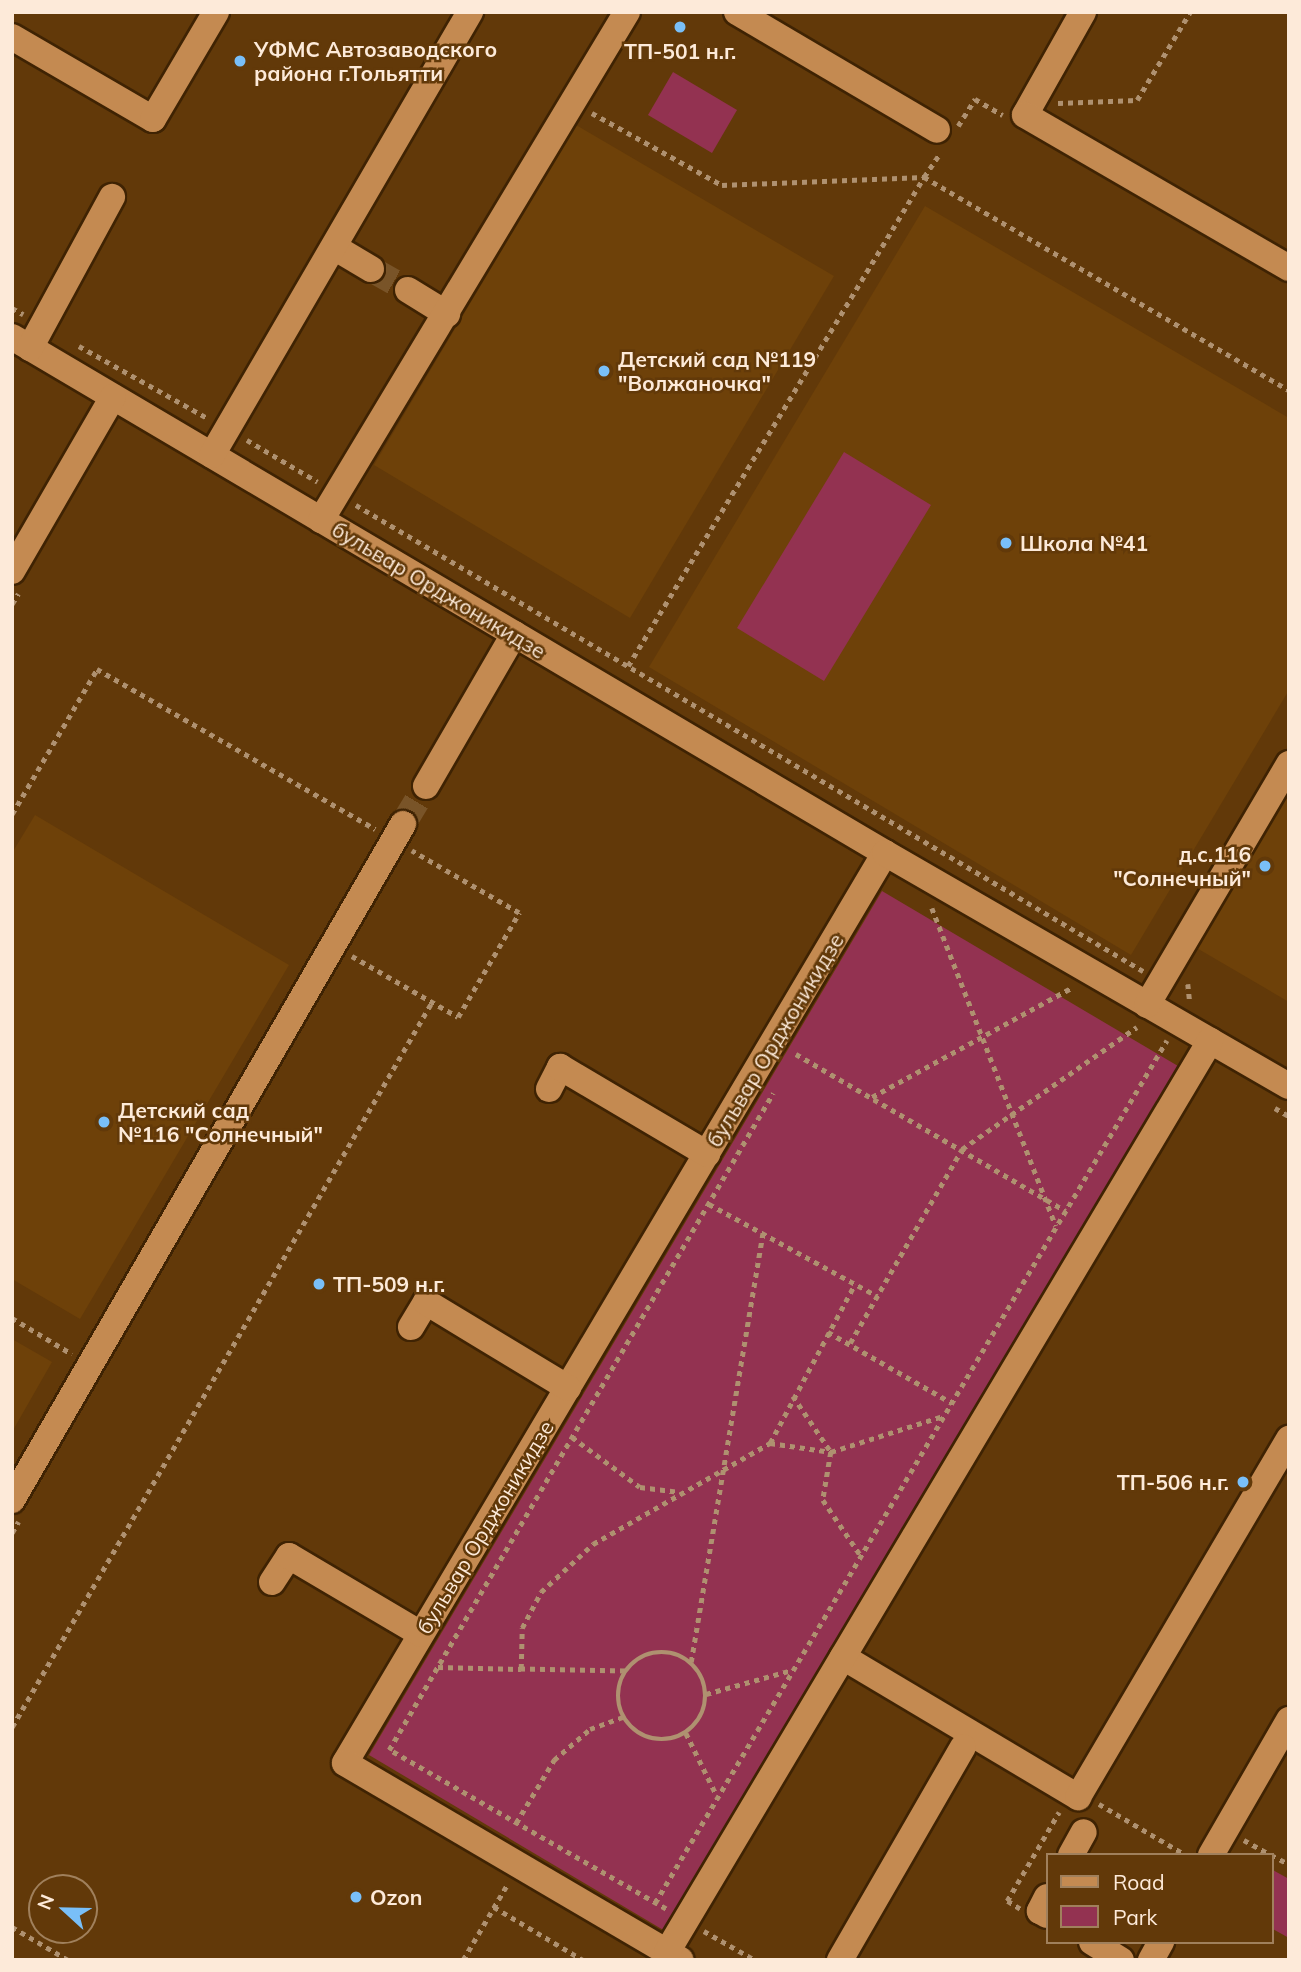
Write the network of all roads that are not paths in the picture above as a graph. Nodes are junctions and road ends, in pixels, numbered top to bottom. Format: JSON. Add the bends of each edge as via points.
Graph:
{"nodes":[{"id":1,"x":216,"y":12,"type":"edge"},
{"id":2,"x":470,"y":12,"type":"edge"},
{"id":3,"x":627,"y":12,"type":"edge"},
{"id":4,"x":737,"y":12,"type":"edge"},
{"id":5,"x":1083,"y":12,"type":"edge"},
{"id":6,"x":12,"y":37,"type":"edge"},
{"id":7,"x":937,"y":130,"type":"dead end"},
{"id":8,"x":112,"y":197,"type":"dead end"},
{"id":9,"x":334,"y":247,"type":"junction"},
{"id":10,"x":1289,"y":268,"type":"edge"},
{"id":11,"x":372,"y":269,"type":"tunnel mouth"},
{"id":12,"x":408,"y":290,"type":"tunnel mouth"},
{"id":13,"x":446,"y":314,"type":"junction"},
{"id":14,"x":21,"y":343,"type":"edge"},
{"id":15,"x":113,"y":397,"type":"junction"},
{"id":16,"x":212,"y":456,"type":"junction"},
{"id":17,"x":321,"y":520,"type":"junction"},
{"id":18,"x":12,"y":571,"type":"edge"},
{"id":19,"x":514,"y":634,"type":"junction"},
{"id":20,"x":1289,"y":764,"type":"edge"},
{"id":21,"x":426,"y":786,"type":"tunnel mouth"},
{"id":22,"x":398,"y":832,"type":"tunnel mouth"},
{"id":23,"x":885,"y":853,"type":"junction"},
{"id":24,"x":1142,"y":1016,"type":"junction"},
{"id":25,"x":1210,"y":1041,"type":"junction"},
{"id":26,"x":1289,"y":1086,"type":"edge"},
{"id":27,"x":549,"y":1089,"type":"dead end"},
{"id":28,"x":707,"y":1154,"type":"junction"},
{"id":29,"x":411,"y":1327,"type":"dead end"},
{"id":30,"x":568,"y":1388,"type":"junction"},
{"id":31,"x":1289,"y":1439,"type":"edge"},
{"id":32,"x":12,"y":1500,"type":"edge"},
{"id":33,"x":272,"y":1582,"type":"dead end"},
{"id":34,"x":421,"y":1634,"type":"junction"},
{"id":35,"x":843,"y":1657,"type":"junction"},
{"id":36,"x":1289,"y":1720,"type":"edge"},
{"id":37,"x":963,"y":1747,"type":"dead end"},
{"id":38,"x":1084,"y":1832,"type":"dead end"},
{"id":39,"x":1072,"y":1853,"type":"edge"},
{"id":40,"x":1212,"y":1853,"type":"edge"},
{"id":41,"x":1095,"y":1944,"type":"edge"},
{"id":42,"x":1160,"y":1944,"type":"edge"},
{"id":43,"x":674,"y":1956,"type":"edge"},
{"id":44,"x":840,"y":1960,"type":"edge"},
{"id":45,"x":1121,"y":1960,"type":"edge"},
{"id":46,"x":1151,"y":1960,"type":"edge"}],
"edges":[{"from":1,"to":6,"type":"street","via":[[153,119]]},
{"from":2,"to":9,"type":"street"},
{"from":3,"to":13,"type":"street"},
{"from":4,"to":7,"type":"street"},
{"from":5,"to":10,"type":"street","via":[[1025,115]]},
{"from":8,"to":14,"type":"street"},
{"from":9,"to":11,"type":"street"},
{"from":9,"to":16,"type":"street"},
{"from":12,"to":13,"type":"street"},
{"from":13,"to":17,"type":"street"},
{"from":14,"to":15,"type":"street","name":"бульвар Орджоникидзе"},
{"from":15,"to":16,"type":"street","name":"бульвар Орджоникидзе"},
{"from":15,"to":18,"type":"street"},
{"from":16,"to":17,"type":"street","name":"бульвар Орджоникидзе"},
{"from":17,"to":19,"type":"street","name":"бульвар Орджоникидзе"},
{"from":19,"to":21,"type":"street"},
{"from":19,"to":23,"type":"street","name":"бульвар Орджоникидзе"},
{"from":20,"to":24,"type":"street"},
{"from":22,"to":32,"type":"street"},
{"from":23,"to":24,"type":"street"},
{"from":23,"to":28,"type":"street","name":"бульвар Орджоникидзе"},
{"from":24,"to":25,"type":"street","via":[[1178,1023]]},
{"from":25,"to":26,"type":"street"},
{"from":25,"to":35,"type":"street"},
{"from":27,"to":28,"type":"street","via":[[560,1067]]},
{"from":28,"to":30,"type":"street","name":"бульвар Орджоникидзе"},
{"from":29,"to":30,"type":"street","via":[[426,1302]]},
{"from":30,"to":34,"type":"street","name":"бульвар Орджоникидзе"},
{"from":31,"to":35,"type":"street","via":[[1078,1797]]},
{"from":33,"to":34,"type":"street","via":[[289,1556]]},
{"from":34,"to":43,"type":"street","name":"бульвар Орджоникидзе","via":[[345,1763]]},
{"from":35,"to":43,"type":"street","via":[[686,1920]]},
{"from":36,"to":40,"type":"street"},
{"from":37,"to":44,"type":"street"},
{"from":38,"to":39,"type":"street"},
{"from":41,"to":45,"type":"street"},
{"from":42,"to":46,"type":"street"}]}
